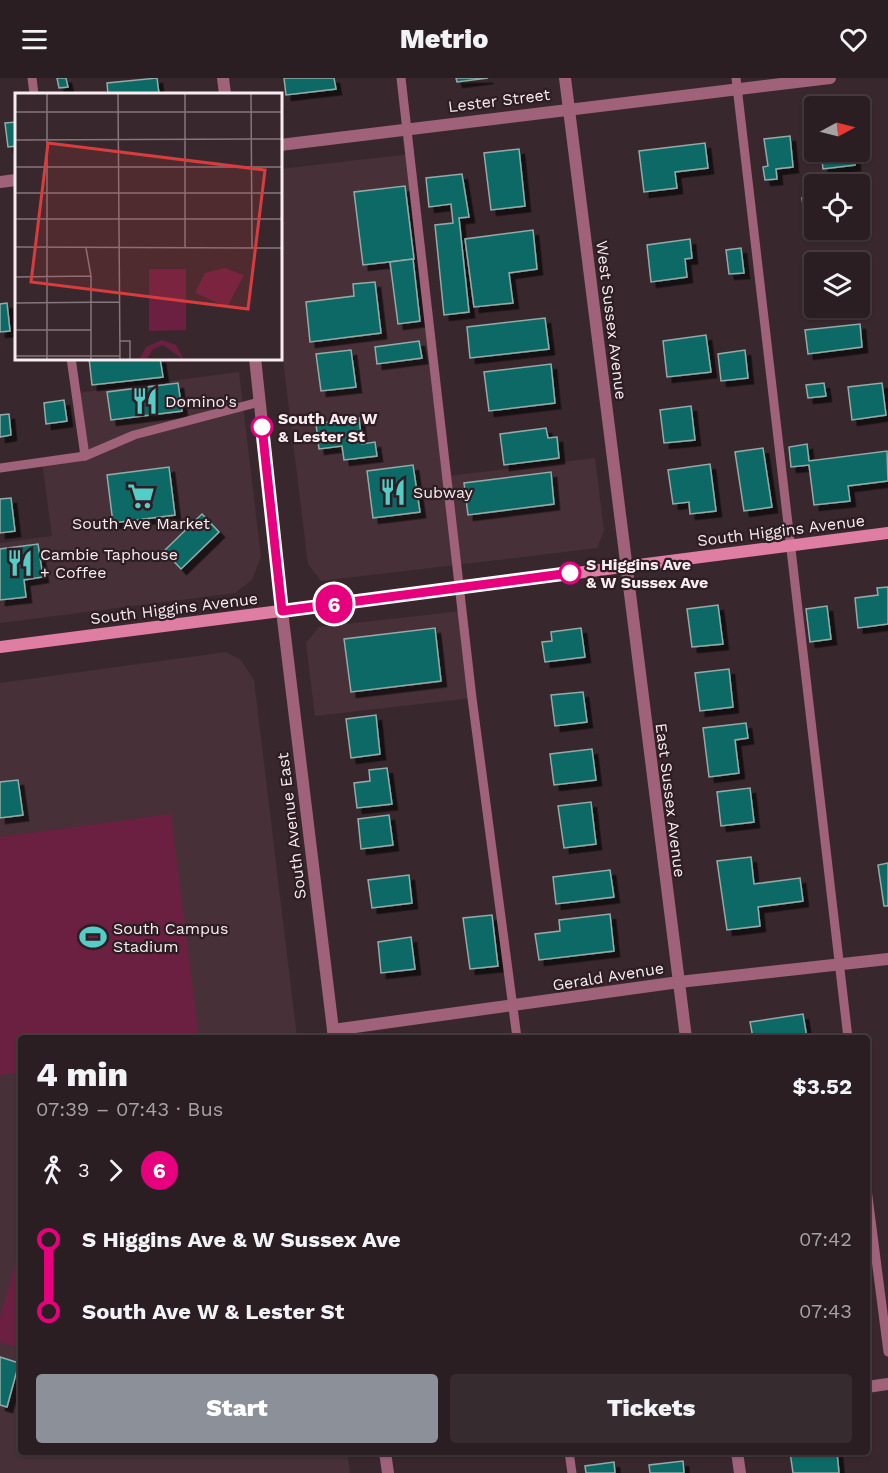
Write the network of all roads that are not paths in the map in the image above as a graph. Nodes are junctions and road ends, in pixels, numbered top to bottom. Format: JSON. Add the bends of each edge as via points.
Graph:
{"nodes":[{"id":1,"x":32,"y":78,"type":"edge"},
{"id":2,"x":223,"y":78,"type":"edge"},
{"id":3,"x":401,"y":78,"type":"edge"},
{"id":4,"x":565,"y":78,"type":"edge"},
{"id":5,"x":830,"y":78,"type":"edge"},
{"id":6,"x":737,"y":84,"type":"edge"},
{"id":7,"x":34,"y":93,"type":"edge"},
{"id":8,"x":225,"y":93,"type":"edge"},
{"id":9,"x":568,"y":109,"type":"junction"},
{"id":10,"x":407,"y":128,"type":"junction"},
{"id":11,"x":282,"y":145,"type":"edge"},
{"id":12,"x":15,"y":180,"type":"edge"},
{"id":13,"x":0,"y":182,"type":"edge"},
{"id":14,"x":71,"y":360,"type":"edge"},
{"id":15,"x":255,"y":360,"type":"edge"},
{"id":16,"x":259,"y":402,"type":"junction"},
{"id":17,"x":85,"y":456,"type":"junction"},
{"id":18,"x":0,"y":468,"type":"edge"},
{"id":19,"x":888,"y":533,"type":"edge"},
{"id":20,"x":788,"y":546,"type":"junction"},
{"id":21,"x":625,"y":567,"type":"junction"},
{"id":22,"x":460,"y":586,"type":"junction"},
{"id":23,"x":282,"y":611,"type":"junction"},
{"id":24,"x":0,"y":647,"type":"edge"},
{"id":25,"x":888,"y":959,"type":"edge"},
{"id":26,"x":838,"y":966,"type":"junction"},
{"id":27,"x":679,"y":982,"type":"junction"},
{"id":28,"x":513,"y":1007,"type":"junction"},
{"id":29,"x":333,"y":1034,"type":"edge"},
{"id":30,"x":517,"y":1035,"type":"edge"},
{"id":31,"x":686,"y":1035,"type":"edge"},
{"id":32,"x":848,"y":1035,"type":"edge"},
{"id":33,"x":870,"y":1212,"type":"edge"},
{"id":34,"x":888,"y":1352,"type":"edge"},
{"id":35,"x":888,"y":1384,"type":"edge"},
{"id":36,"x":870,"y":1387,"type":"edge"},
{"id":37,"x":385,"y":1455,"type":"edge"},
{"id":38,"x":569,"y":1455,"type":"edge"},
{"id":39,"x":737,"y":1455,"type":"edge"},
{"id":40,"x":388,"y":1473,"type":"edge"},
{"id":41,"x":572,"y":1473,"type":"edge"},
{"id":42,"x":740,"y":1473,"type":"edge"}],
"edges":[{"from":1,"to":7,"type":"lane"},
{"from":2,"to":8,"type":"street"},
{"from":3,"to":10,"type":"lane"},
{"from":4,"to":9,"type":"street","name":"West Sussex Avenue"},
{"from":5,"to":6,"type":"street","name":"Lester Street"},
{"from":6,"to":9,"type":"street","name":"Lester Street"},
{"from":6,"to":20,"type":"lane"},
{"from":9,"to":10,"type":"street","name":"Lester Street"},
{"from":9,"to":21,"type":"street","name":"West Sussex Avenue"},
{"from":10,"to":11,"type":"street","name":"Lester Street"},
{"from":10,"to":22,"type":"lane"},
{"from":12,"to":13,"type":"street"},
{"from":14,"to":17,"type":"lane"},
{"from":15,"to":16,"type":"street","name":"South Avenue East"},
{"from":16,"to":17,"type":"lane","via":[[134,435]]},
{"from":16,"to":23,"type":"street","name":"South Avenue East"},
{"from":17,"to":18,"type":"lane"},
{"from":19,"to":20,"type":"main road","name":"South Higgins Avenue"},
{"from":20,"to":21,"type":"main road","name":"South Higgins Avenue"},
{"from":20,"to":26,"type":"lane"},
{"from":21,"to":22,"type":"main road","name":"South Higgins Avenue"},
{"from":21,"to":27,"type":"street","name":"East Sussex Avenue"},
{"from":22,"to":23,"type":"main road","name":"South Higgins Avenue"},
{"from":22,"to":28,"type":"lane"},
{"from":23,"to":24,"type":"main road","name":"South Higgins Avenue"},
{"from":23,"to":29,"type":"street","name":"South Avenue East"},
{"from":25,"to":26,"type":"street","name":"Gerald Avenue"},
{"from":26,"to":27,"type":"street","name":"Gerald Avenue"},
{"from":26,"to":32,"type":"lane"},
{"from":27,"to":28,"type":"street","name":"Gerald Avenue"},
{"from":27,"to":31,"type":"street","name":"East Sussex Avenue"},
{"from":28,"to":29,"type":"street","name":"Gerald Avenue"},
{"from":28,"to":30,"type":"lane"},
{"from":33,"to":34,"type":"lane"},
{"from":35,"to":36,"type":"street"},
{"from":37,"to":40,"type":"street"},
{"from":38,"to":41,"type":"lane"},
{"from":39,"to":42,"type":"street"}]}
